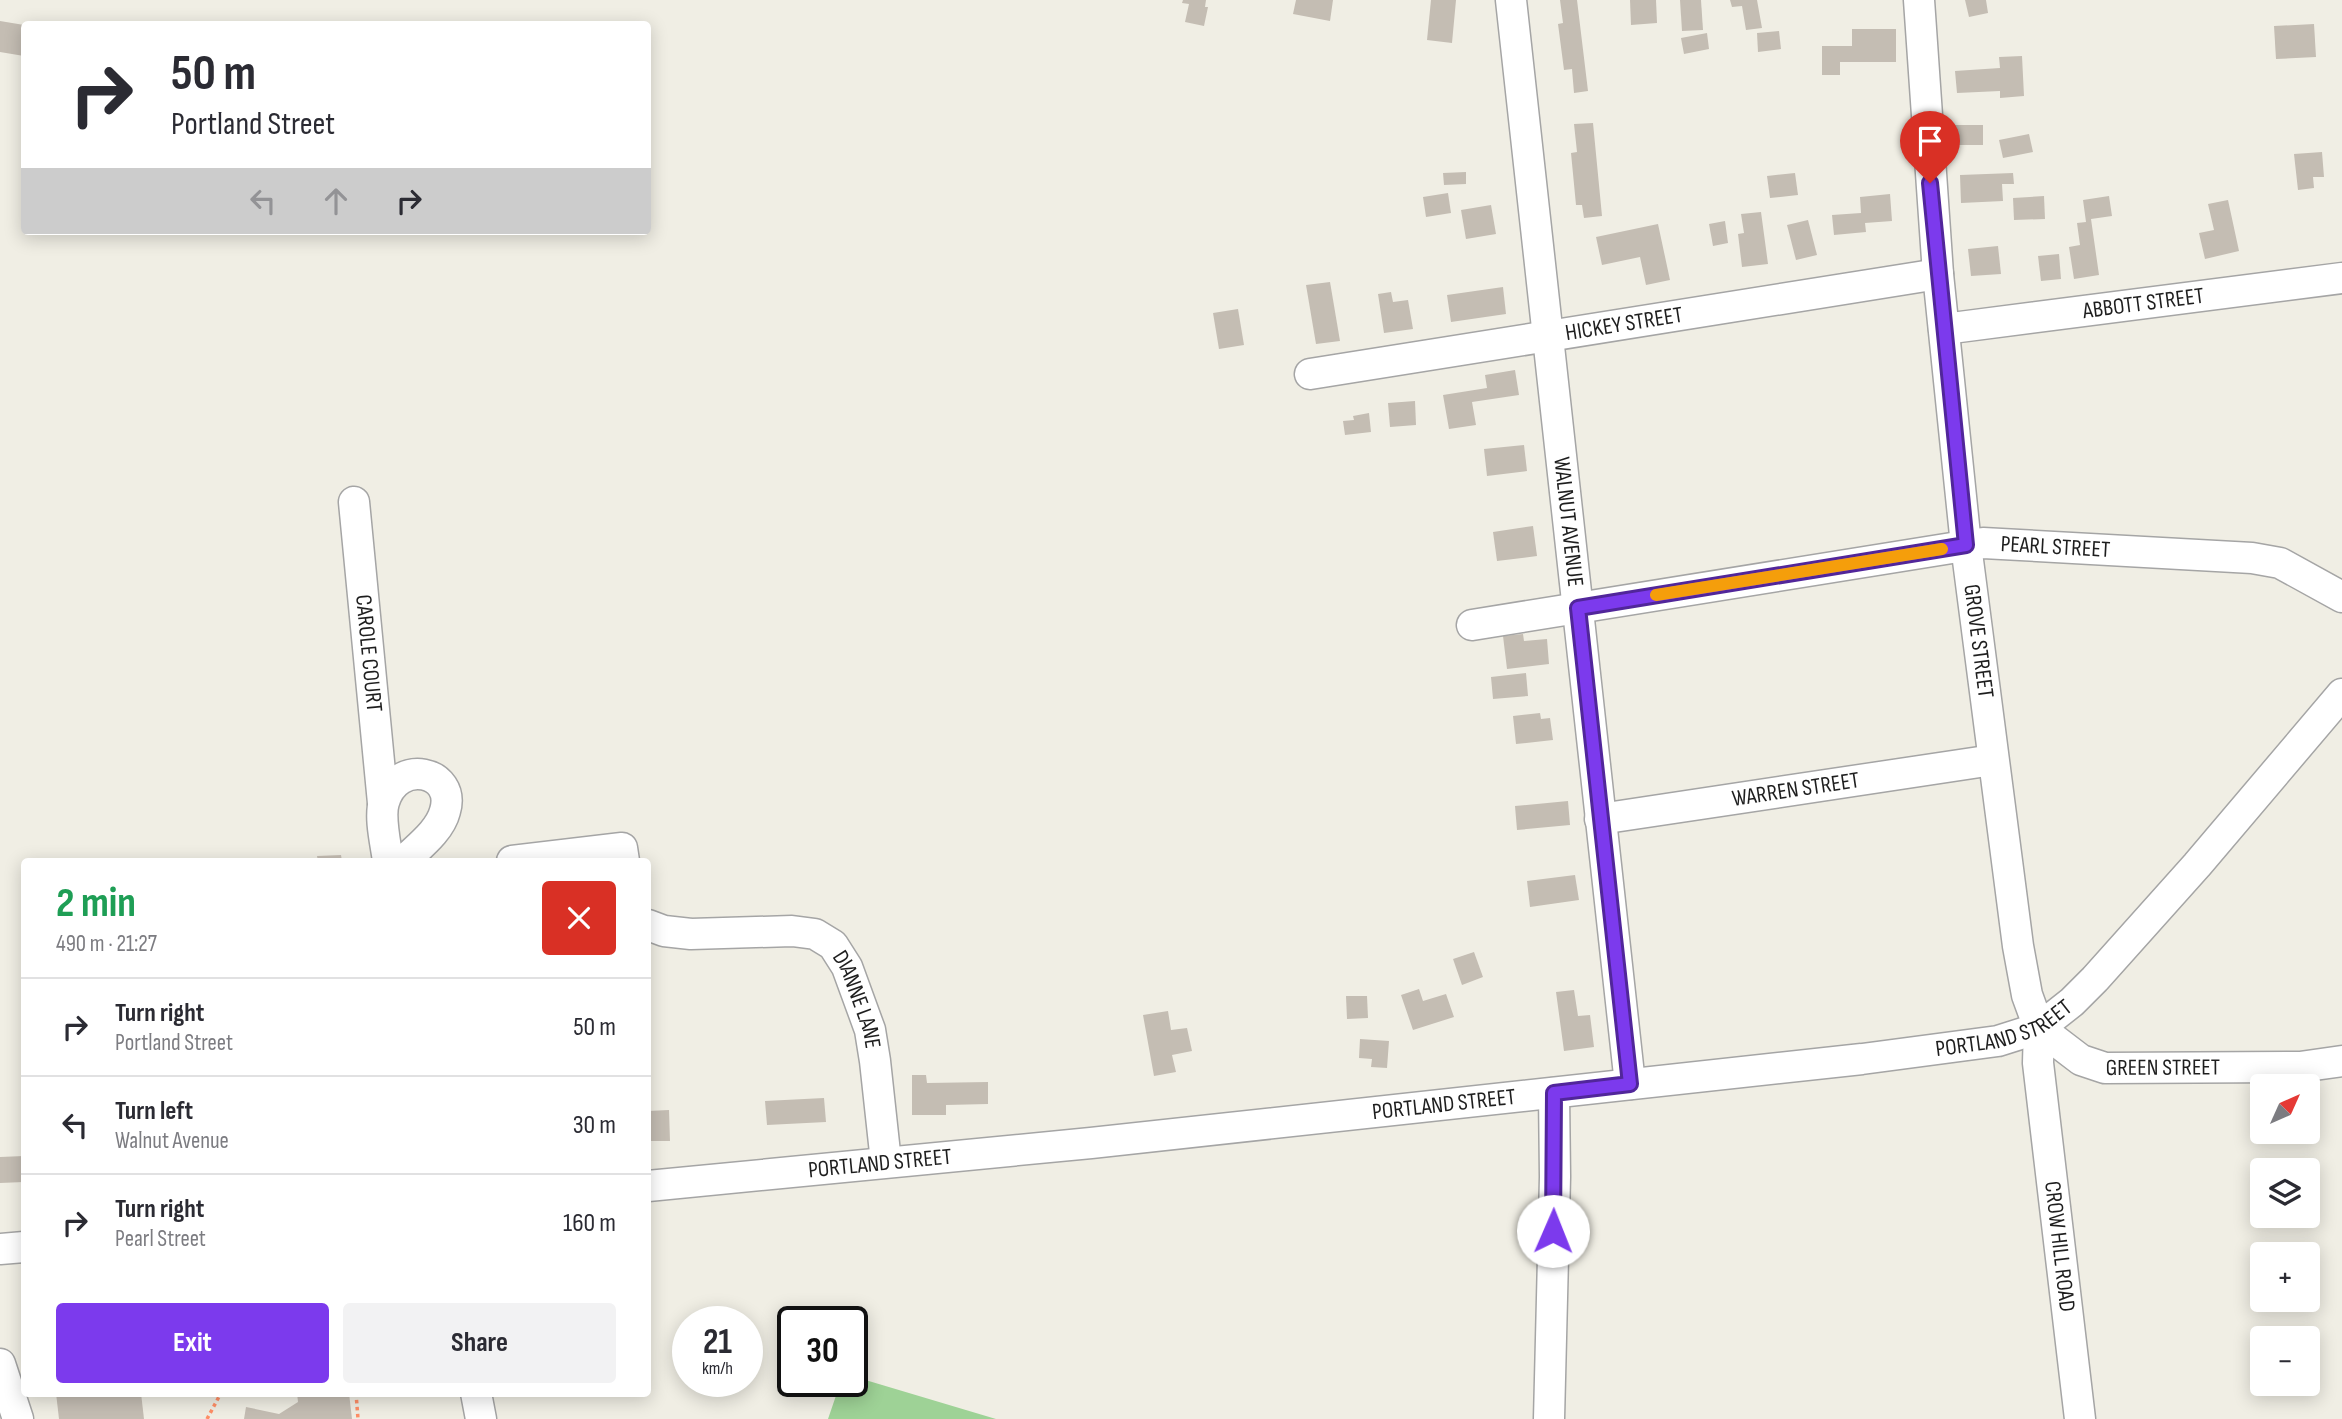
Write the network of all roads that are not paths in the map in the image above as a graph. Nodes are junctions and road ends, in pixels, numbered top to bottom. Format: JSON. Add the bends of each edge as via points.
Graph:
{"nodes":[{"id":1,"x":1511,"y":0,"type":"edge"},
{"id":2,"x":1919,"y":0,"type":"edge"},
{"id":3,"x":1938,"y":275,"type":"junction"},
{"id":4,"x":2342,"y":278,"type":"edge"},
{"id":5,"x":1944,"y":329,"type":"junction"},
{"id":6,"x":1548,"y":337,"type":"junction"},
{"id":7,"x":1310,"y":374,"type":"dead end"},
{"id":8,"x":354,"y":502,"type":"dead end"},
{"id":9,"x":1966,"y":545,"type":"junction"},
{"id":10,"x":2342,"y":597,"type":"edge"},
{"id":11,"x":1578,"y":608,"type":"junction"},
{"id":12,"x":1472,"y":625,"type":"dead end"},
{"id":13,"x":2342,"y":694,"type":"edge"},
{"id":14,"x":1993,"y":760,"type":"junction"},
{"id":15,"x":383,"y":803,"type":"junction"},
{"id":16,"x":1600,"y":819,"type":"junction"},
{"id":17,"x":388,"y":858,"type":"edge"},
{"id":18,"x":407,"y":858,"type":"edge"},
{"id":19,"x":537,"y":858,"type":"edge"},
{"id":20,"x":624,"y":858,"type":"edge"},
{"id":21,"x":651,"y":926,"type":"edge"},
{"id":22,"x":2039,"y":1028,"type":"junction"},
{"id":23,"x":2081,"y":1060,"type":"junction"},
{"id":24,"x":2342,"y":1061,"type":"edge"},
{"id":25,"x":2040,"y":1076,"type":"junction"},
{"id":26,"x":1630,"y":1084,"type":"junction"},
{"id":27,"x":1554,"y":1093,"type":"junction"},
{"id":28,"x":886,"y":1163,"type":"junction"},
{"id":29,"x":651,"y":1186,"type":"edge"},
{"id":30,"x":21,"y":1247,"type":"edge"},
{"id":31,"x":0,"y":1249,"type":"edge"},
{"id":32,"x":0,"y":1364,"type":"edge"},
{"id":33,"x":477,"y":1397,"type":"edge"},
{"id":34,"x":18,"y":1419,"type":"edge"},
{"id":35,"x":481,"y":1419,"type":"edge"},
{"id":36,"x":1549,"y":1419,"type":"edge"},
{"id":37,"x":2080,"y":1419,"type":"edge"}],
"edges":[{"from":1,"to":6,"type":"street","name":"WALNUT AVENUE"},
{"from":2,"to":3,"type":"street","name":"GROVE STREET"},
{"from":3,"to":5,"type":"street","name":"GROVE STREET"},
{"from":3,"to":6,"type":"street","name":"HICKEY STREET"},
{"from":4,"to":5,"type":"street","name":"ABBOTT STREET"},
{"from":5,"to":9,"type":"street","name":"GROVE STREET"},
{"from":6,"to":7,"type":"street","name":"HICKEY STREET"},
{"from":6,"to":11,"type":"street","name":"WALNUT AVENUE"},
{"from":8,"to":15,"type":"street","name":"CAROLE COURT"},
{"from":9,"to":10,"type":"street","name":"PEARL STREET","via":[[2252,558],[2280,563]]},
{"from":9,"to":11,"type":"street","name":"PEARL STREET"},
{"from":9,"to":14,"type":"street","name":"GROVE STREET"},
{"from":11,"to":12,"type":"street","name":"PEARL STREET"},
{"from":11,"to":16,"type":"street","name":"WALNUT AVENUE"},
{"from":13,"to":22,"type":"street","name":"PORTLAND STREET","via":[[2113,959]]},
{"from":14,"to":16,"type":"street","name":"WARREN STREET"},
{"from":14,"to":22,"type":"street","name":"GROVE STREET","via":[[2018,946]]},
{"from":15,"to":17,"type":"street","name":"CAROLE COURT"},
{"from":15,"to":18,"type":"street","via":[[395,783],[418,772],[441,785],[446,796],[446,811],[439,824]]},
{"from":16,"to":26,"type":"street","name":"WALNUT AVENUE"},
{"from":19,"to":20,"type":"street","via":[[622,848]]},
{"from":21,"to":28,"type":"street","name":"DIANNE LANE","via":[[691,934],[792,931],[815,934],[833,945],[847,967],[870,1030]]},
{"from":22,"to":23,"type":"street","name":"GREEN STREET"},
{"from":22,"to":25,"type":"street","name":"CROW HILL ROAD"},
{"from":22,"to":26,"type":"street","name":"PORTLAND STREET","via":[[1998,1041]]},
{"from":23,"to":24,"type":"street","name":"GREEN STREET","via":[[2125,1069],[2300,1067]]},
{"from":23,"to":25,"type":"street"},
{"from":25,"to":37,"type":"street","name":"CROW HILL ROAD"},
{"from":26,"to":27,"type":"street","name":"PORTLAND STREET"},
{"from":27,"to":28,"type":"street","name":"PORTLAND STREET"},
{"from":27,"to":36,"type":"street"},
{"from":28,"to":29,"type":"street","name":"PORTLAND STREET"},
{"from":30,"to":31,"type":"street"},
{"from":32,"to":34,"type":"street"},
{"from":33,"to":35,"type":"street"}]}
